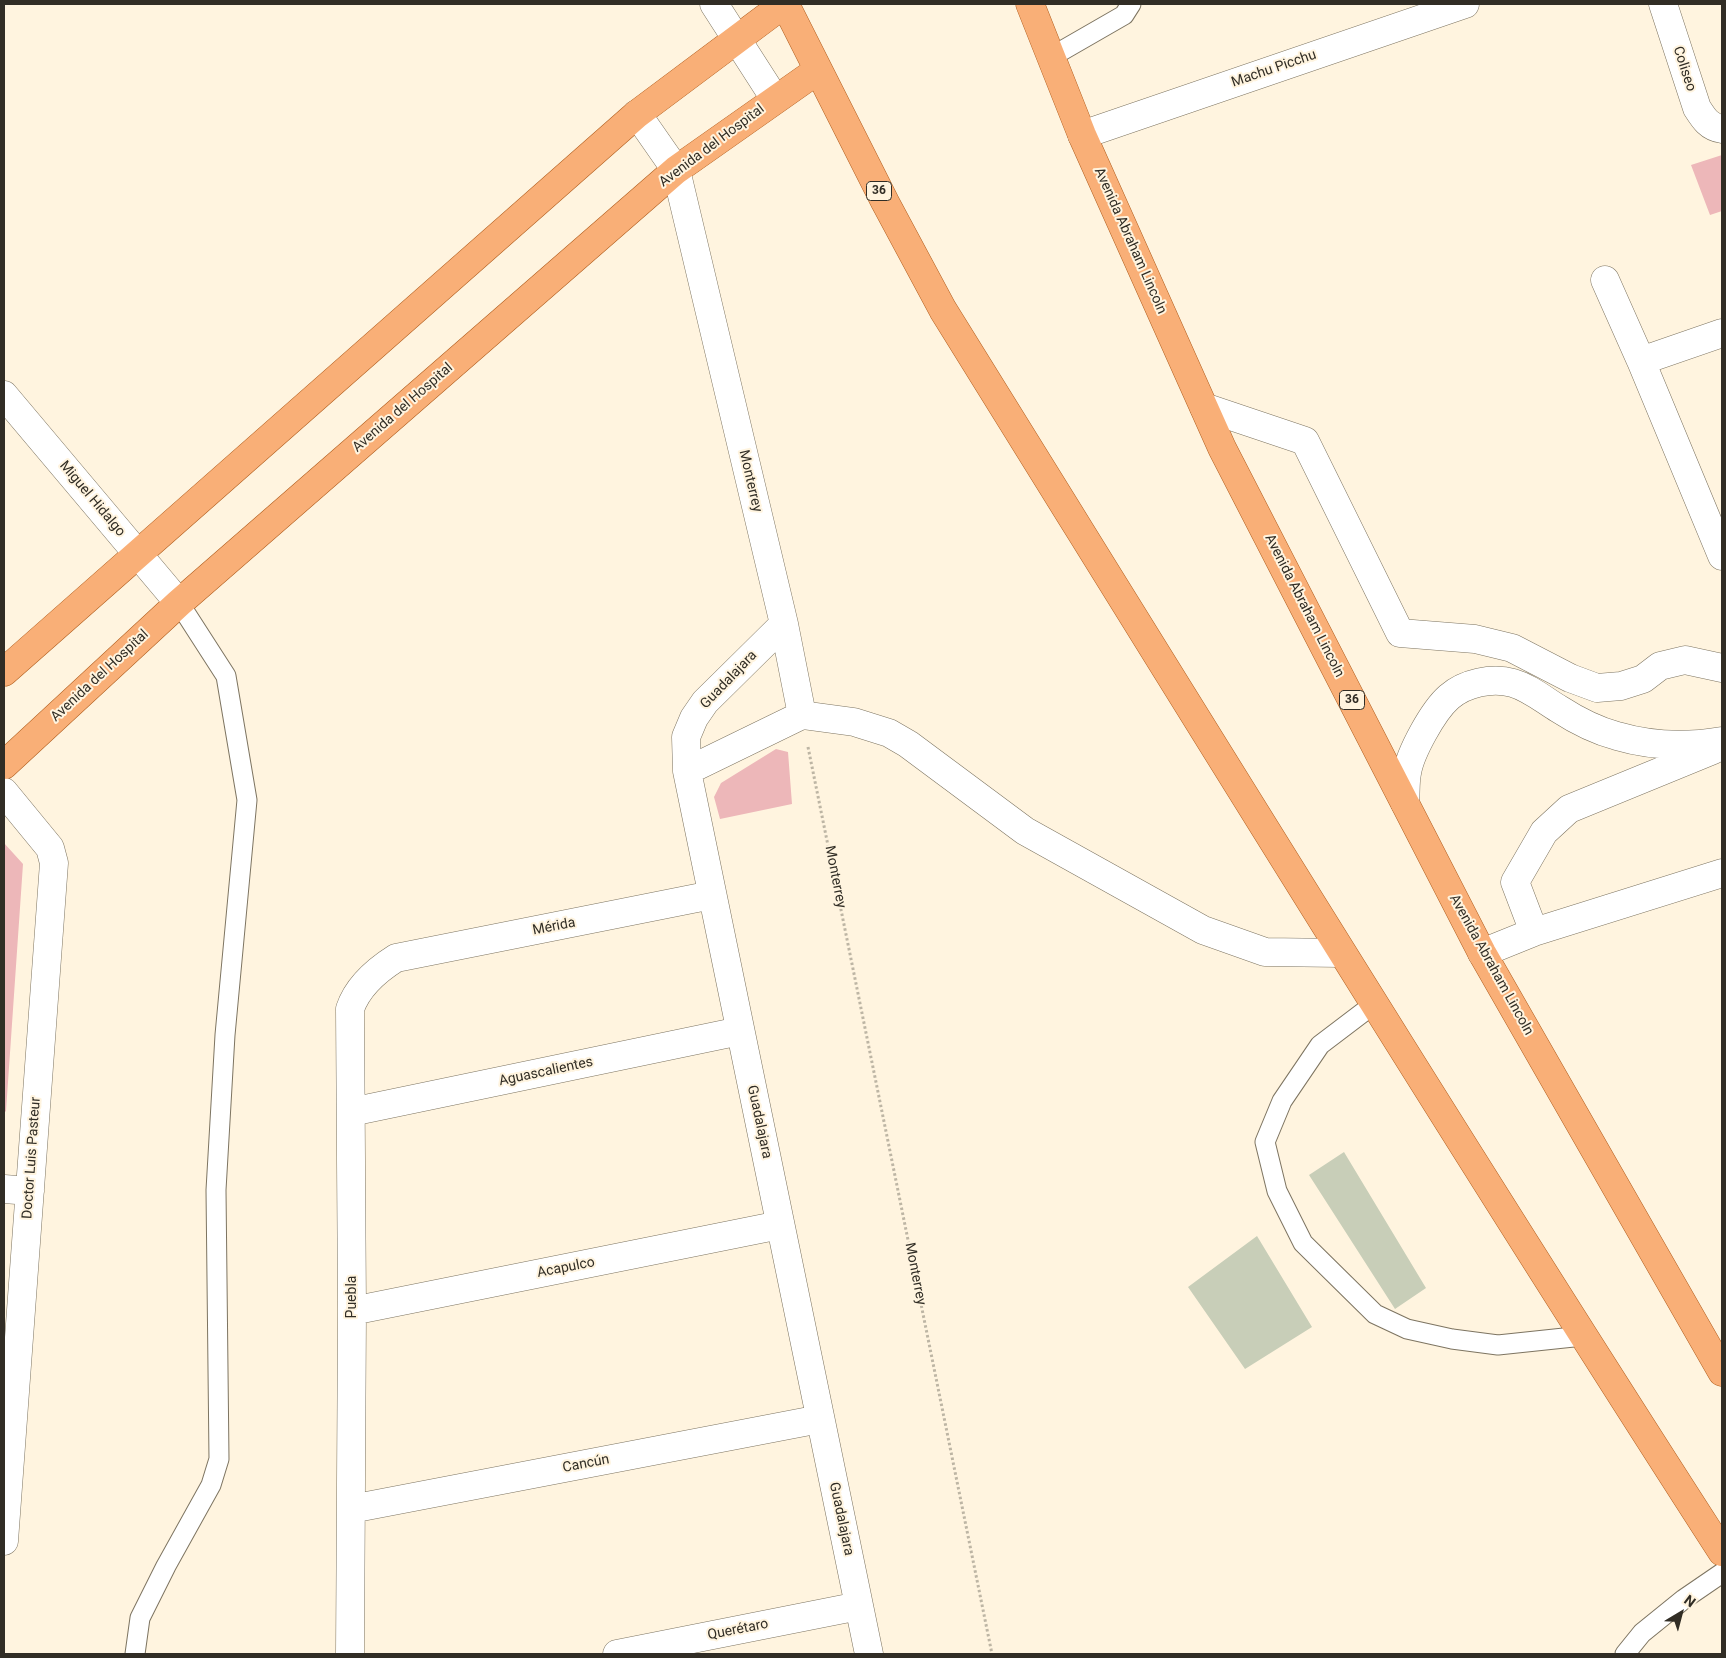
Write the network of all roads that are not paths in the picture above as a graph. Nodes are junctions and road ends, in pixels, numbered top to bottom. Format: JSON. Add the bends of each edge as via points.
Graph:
{"nodes":[{"id":1,"x":714,"y":4,"type":"edge"},
{"id":2,"x":784,"y":4,"type":"edge"},
{"id":3,"x":1030,"y":4,"type":"edge"},
{"id":4,"x":1130,"y":4,"type":"edge"},
{"id":5,"x":1466,"y":4,"type":"edge"},
{"id":6,"x":1663,"y":4,"type":"edge"},
{"id":7,"x":736,"y":38,"type":"junction"},
{"id":8,"x":1051,"y":57,"type":"junction"},
{"id":9,"x":818,"y":70,"type":"junction"},
{"id":10,"x":775,"y":99,"type":"junction"},
{"id":11,"x":637,"y":114,"type":"junction"},
{"id":12,"x":1718,"y":129,"type":"edge"},
{"id":13,"x":1082,"y":135,"type":"junction"},
{"id":14,"x":676,"y":170,"type":"junction"},
{"id":15,"x":1605,"y":280,"type":"dead end"},
{"id":16,"x":1722,"y":333,"type":"edge"},
{"id":17,"x":1641,"y":362,"type":"junction"},
{"id":18,"x":4,"y":394,"type":"edge"},
{"id":19,"x":1204,"y":407,"type":"junction"},
{"id":20,"x":137,"y":552,"type":"junction"},
{"id":21,"x":1722,"y":556,"type":"edge"},
{"id":22,"x":179,"y":603,"type":"junction"},
{"id":23,"x":784,"y":624,"type":"junction"},
{"id":24,"x":1722,"y":668,"type":"edge"},
{"id":25,"x":4,"y":672,"type":"edge"},
{"id":26,"x":802,"y":715,"type":"junction"},
{"id":27,"x":1722,"y":741,"type":"edge"},
{"id":28,"x":1722,"y":747,"type":"edge"},
{"id":29,"x":4,"y":765,"type":"edge"},
{"id":30,"x":686,"y":771,"type":"junction"},
{"id":31,"x":4,"y":792,"type":"edge"},
{"id":32,"x":1405,"y":804,"type":"junction"},
{"id":33,"x":1722,"y":873,"type":"edge"},
{"id":34,"x":712,"y":895,"type":"junction"},
{"id":35,"x":1534,"y":932,"type":"junction"},
{"id":36,"x":1341,"y":952,"type":"junction"},
{"id":37,"x":1482,"y":953,"type":"junction"},
{"id":38,"x":396,"y":958,"type":"joint"},
{"id":39,"x":1374,"y":1004,"type":"junction"},
{"id":40,"x":740,"y":1031,"type":"junction"},
{"id":41,"x":351,"y":1112,"type":"junction"},
{"id":42,"x":17,"y":1190,"type":"edge"},
{"id":43,"x":780,"y":1225,"type":"junction"},
{"id":44,"x":352,"y":1311,"type":"junction"},
{"id":45,"x":1583,"y":1336,"type":"junction"},
{"id":46,"x":1722,"y":1372,"type":"edge"},
{"id":47,"x":820,"y":1419,"type":"junction"},
{"id":48,"x":6,"y":1496,"type":"edge"},
{"id":49,"x":351,"y":1509,"type":"junction"},
{"id":50,"x":4,"y":1541,"type":"edge"},
{"id":51,"x":1722,"y":1552,"type":"edge"},
{"id":52,"x":1722,"y":1573,"type":"edge"},
{"id":53,"x":859,"y":1606,"type":"junction"},
{"id":54,"x":135,"y":1654,"type":"edge"},
{"id":55,"x":350,"y":1654,"type":"edge"},
{"id":56,"x":618,"y":1654,"type":"edge"},
{"id":57,"x":869,"y":1654,"type":"edge"},
{"id":58,"x":1625,"y":1654,"type":"edge"}],
"edges":[{"from":1,"to":7,"type":"street"},
{"from":2,"to":7,"type":"main road"},
{"from":2,"to":9,"type":"main road"},
{"from":3,"to":8,"type":"main road","name":"Avenida Abraham Lincoln","number":"36"},
{"from":4,"to":8,"type":"lane","via":[[1124,15]]},
{"from":5,"to":13,"type":"street","name":"Machu Picchu"},
{"from":6,"to":12,"type":"street","name":"Coliseo","via":[[1697,108],[1705,121]]},
{"from":7,"to":10,"type":"street"},
{"from":7,"to":11,"type":"main road"},
{"from":8,"to":13,"type":"main road","name":"Avenida Abraham Lincoln","number":"36"},
{"from":9,"to":10,"type":"main road","name":"Avenida del Hospital"},
{"from":9,"to":36,"type":"main road","number":"36","via":[[943,310]]},
{"from":10,"to":14,"type":"main road","name":"Avenida del Hospital"},
{"from":11,"to":14,"type":"street","name":"Monterrey"},
{"from":11,"to":20,"type":"main road"},
{"from":13,"to":19,"type":"main road","name":"Avenida Abraham Lincoln","number":"36"},
{"from":14,"to":22,"type":"main road","name":"Avenida del Hospital"},
{"from":14,"to":23,"type":"street","name":"Monterrey"},
{"from":15,"to":17,"type":"street"},
{"from":16,"to":17,"type":"street"},
{"from":17,"to":21,"type":"street"},
{"from":18,"to":20,"type":"street","name":"Miguel Hidalgo"},
{"from":19,"to":24,"type":"street","via":[[1306,441],[1400,633],[1475,639],[1512,648],[1597,688],[1621,686],[1643,679],[1660,666],[1685,660]]},
{"from":19,"to":32,"type":"main road","name":"Avenida Abraham Lincoln","number":"36"},
{"from":20,"to":22,"type":"street","name":"Miguel Hidalgo"},
{"from":20,"to":25,"type":"main road"},
{"from":22,"to":29,"type":"main road","name":"Avenida del Hospital"},
{"from":22,"to":54,"type":"lane","via":[[226,676],[246,800],[216,1190],[219,1459],[211,1485],[140,1618]]},
{"from":23,"to":26,"type":"street","name":"Monterrey"},
{"from":23,"to":30,"type":"street","name":"Guadalajara","via":[[694,718],[686,737]]},
{"from":26,"to":30,"type":"street"},
{"from":26,"to":36,"type":"street","via":[[854,722],[889,733],[1025,831],[1203,930],[1265,952]]},
{"from":27,"to":32,"type":"street","via":[[1676,746],[1616,736],[1512,683],[1489,680],[1468,686],[1448,698],[1431,720],[1407,773]]},
{"from":28,"to":35,"type":"street","via":[[1569,809],[1544,832],[1515,882]]},
{"from":30,"to":34,"type":"street","name":"Guadalajara"},
{"from":31,"to":42,"type":"street","name":"Doctor Luis Pasteur","via":[[50,848],[54,863]]},
{"from":32,"to":37,"type":"main road","name":"Avenida Abraham Lincoln","number":"36"},
{"from":33,"to":35,"type":"street"},
{"from":34,"to":38,"type":"street","name":"Mérida"},
{"from":34,"to":40,"type":"street","name":"Guadalajara"},
{"from":35,"to":37,"type":"street"},
{"from":36,"to":39,"type":"main road","number":"36"},
{"from":37,"to":46,"type":"main road","name":"Avenida Abraham Lincoln","number":"36"},
{"from":38,"to":41,"type":"street","name":"Puebla","via":[[360,990],[350,1009]]},
{"from":39,"to":45,"type":"main road","number":"36"},
{"from":39,"to":45,"type":"lane","via":[[1320,1045],[1282,1101],[1266,1142],[1277,1191],[1303,1243],[1375,1314],[1407,1329],[1498,1345]]},
{"from":40,"to":41,"type":"street","name":"Aguascalientes"},
{"from":40,"to":43,"type":"street","name":"Guadalajara"},
{"from":41,"to":44,"type":"street","name":"Puebla"},
{"from":42,"to":48,"type":"street","name":"Doctor Luis Pasteur"},
{"from":43,"to":44,"type":"street","name":"Acapulco"},
{"from":43,"to":47,"type":"street","name":"Guadalajara"},
{"from":44,"to":49,"type":"street","name":"Puebla"},
{"from":45,"to":51,"type":"main road","number":"36"},
{"from":47,"to":49,"type":"street","name":"Cancún"},
{"from":47,"to":53,"type":"street","name":"Guadalajara"},
{"from":48,"to":50,"type":"street","name":"Doctor Luis Pasteur"},
{"from":49,"to":55,"type":"street","name":"Puebla"},
{"from":52,"to":58,"type":"lane","via":[[1642,1633]]},
{"from":53,"to":56,"type":"street","name":"Querétaro"},
{"from":53,"to":57,"type":"street","name":"Guadalajara"}]}
